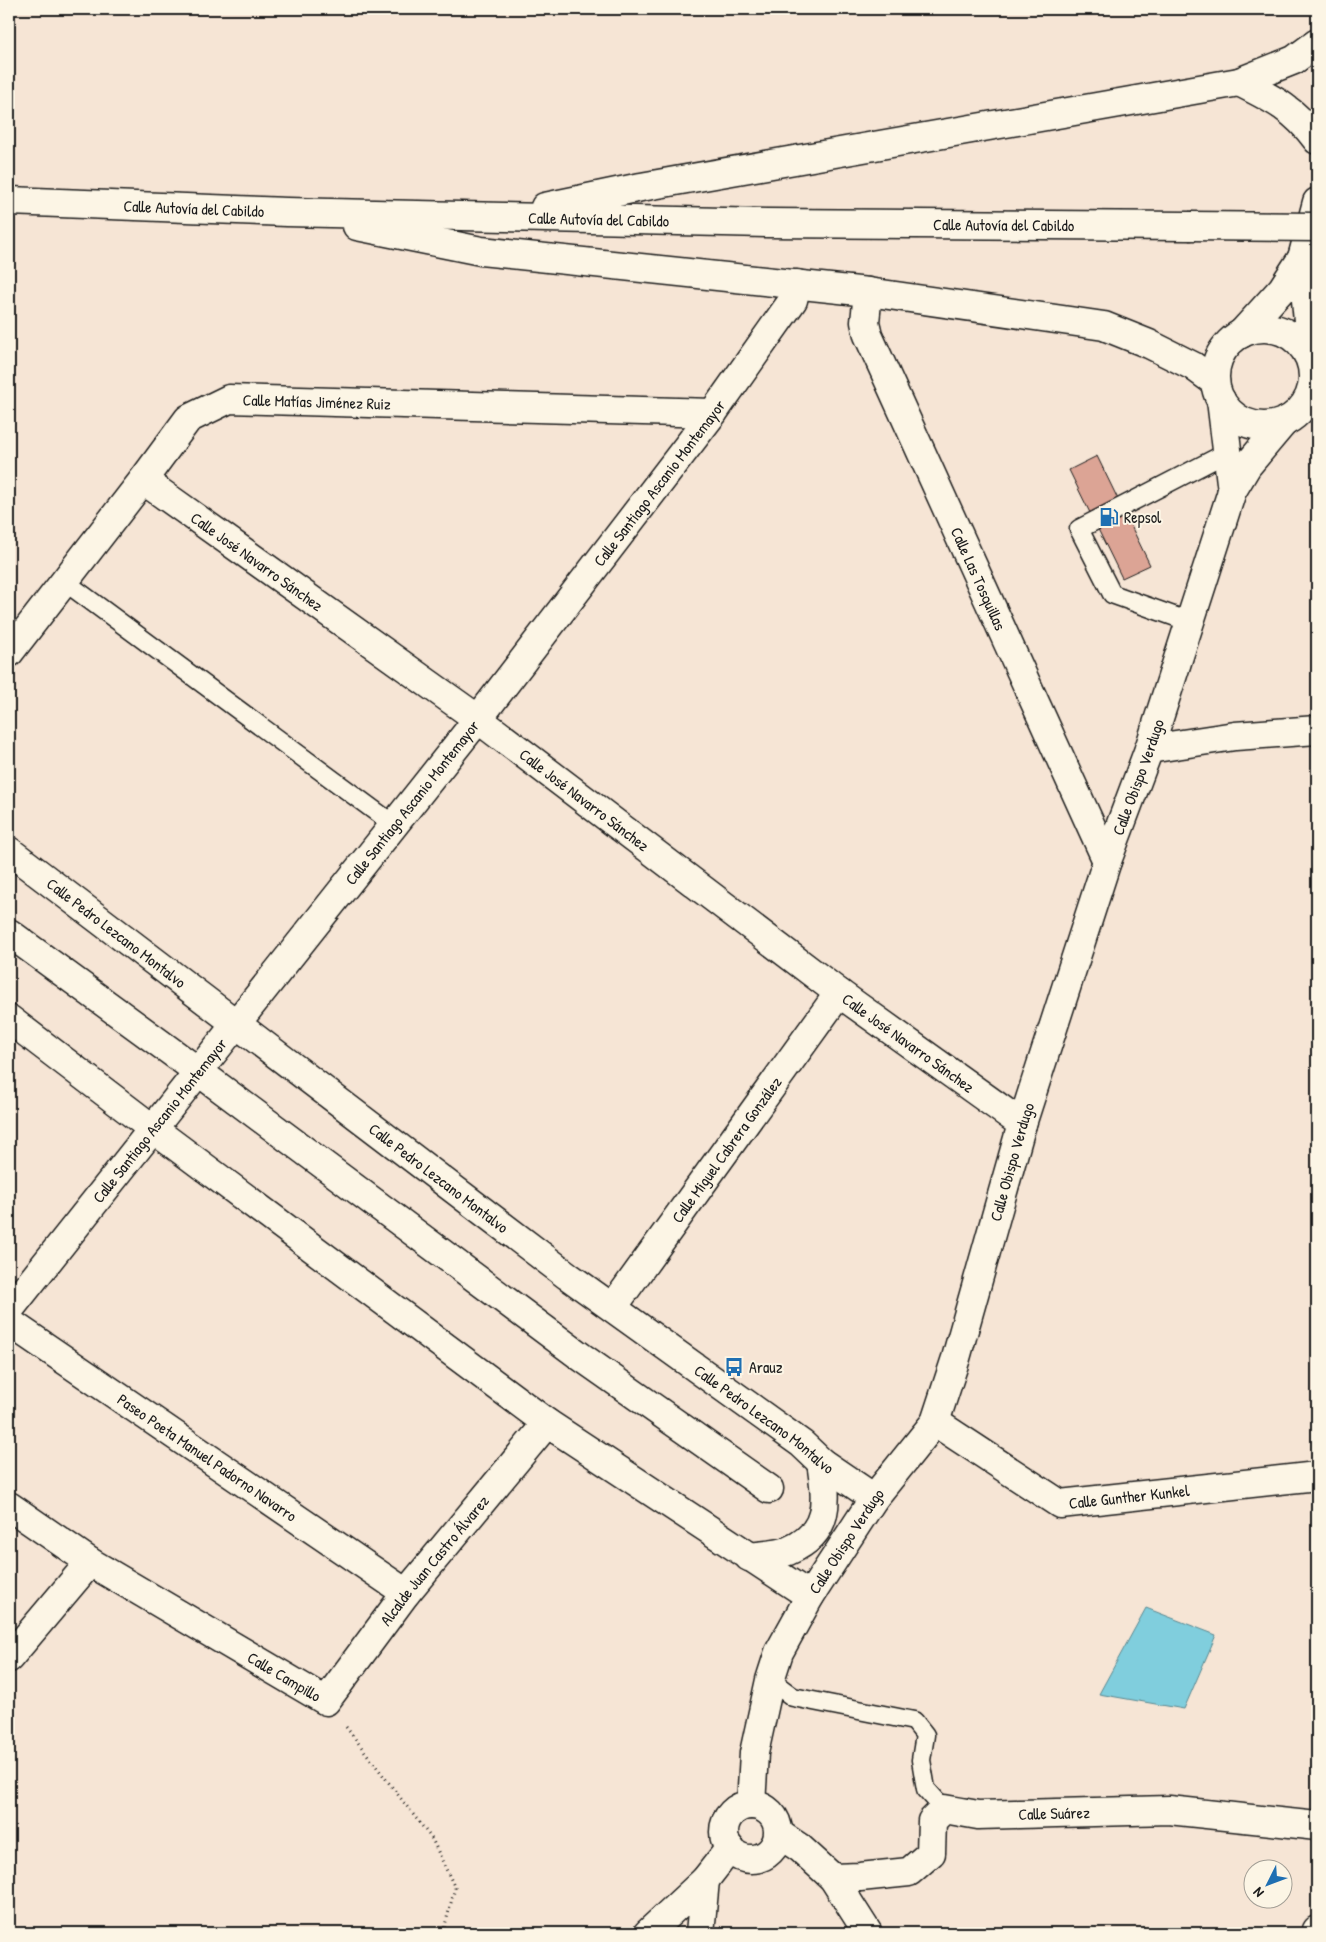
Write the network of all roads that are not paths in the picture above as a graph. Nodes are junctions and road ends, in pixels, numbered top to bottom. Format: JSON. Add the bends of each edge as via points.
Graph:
{"nodes":[{"id":1,"x":1317,"y":43,"type":"edge"},
{"id":2,"x":1239,"y":82,"type":"junction"},
{"id":3,"x":1317,"y":140,"type":"edge"},
{"id":4,"x":9,"y":201,"type":"edge"},
{"id":5,"x":1317,"y":202,"type":"edge"},
{"id":6,"x":286,"y":212,"type":"junction"},
{"id":7,"x":500,"y":217,"type":"junction"},
{"id":8,"x":1317,"y":227,"type":"edge"},
{"id":9,"x":1302,"y":258,"type":"junction"},
{"id":10,"x":797,"y":284,"type":"junction"},
{"id":11,"x":868,"y":292,"type":"junction"},
{"id":12,"x":1242,"y":333,"type":"junction"},
{"id":13,"x":1314,"y":382,"type":"edge"},
{"id":14,"x":1218,"y":391,"type":"junction"},
{"id":15,"x":713,"y":413,"type":"junction"},
{"id":16,"x":1284,"y":422,"type":"junction"},
{"id":17,"x":1228,"y":452,"type":"junction"},
{"id":18,"x":143,"y":480,"type":"junction"},
{"id":19,"x":1232,"y":491,"type":"junction"},
{"id":20,"x":64,"y":582,"type":"junction"},
{"id":21,"x":1190,"y":622,"type":"junction"},
{"id":22,"x":9,"y":653,"type":"edge"},
{"id":23,"x":478,"y":719,"type":"junction"},
{"id":24,"x":1317,"y":730,"type":"edge"},
{"id":25,"x":1149,"y":749,"type":"junction"},
{"id":26,"x":394,"y":824,"type":"junction"},
{"id":27,"x":9,"y":851,"type":"edge"},
{"id":28,"x":1107,"y":861,"type":"junction"},
{"id":29,"x":9,"y":933,"type":"edge"},
{"id":30,"x":839,"y":993,"type":"junction"},
{"id":31,"x":9,"y":1019,"type":"edge"},
{"id":32,"x":235,"y":1024,"type":"junction"},
{"id":33,"x":199,"y":1072,"type":"junction"},
{"id":34,"x":1022,"y":1124,"type":"junction"},
{"id":35,"x":153,"y":1129,"type":"junction"},
{"id":36,"x":614,"y":1308,"type":"junction"},
{"id":37,"x":9,"y":1310,"type":"edge"},
{"id":38,"x":9,"y":1322,"type":"edge"},
{"id":39,"x":935,"y":1422,"type":"junction"},
{"id":40,"x":548,"y":1423,"type":"junction"},
{"id":41,"x":821,"y":1462,"type":"junction"},
{"id":42,"x":1317,"y":1476,"type":"edge"},
{"id":43,"x":769,"y":1490,"type":"dead end"},
{"id":44,"x":874,"y":1498,"type":"junction"},
{"id":45,"x":9,"y":1506,"type":"edge"},
{"id":46,"x":749,"y":1557,"type":"junction"},
{"id":47,"x":90,"y":1562,"type":"junction"},
{"id":48,"x":406,"y":1592,"type":"junction"},
{"id":49,"x":810,"y":1596,"type":"junction"},
{"id":50,"x":9,"y":1658,"type":"edge"},
{"id":51,"x":770,"y":1680,"type":"junction"},
{"id":52,"x":326,"y":1701,"type":"joint"},
{"id":53,"x":751,"y":1805,"type":"junction"},
{"id":54,"x":944,"y":1809,"type":"junction"},
{"id":55,"x":1317,"y":1826,"type":"edge"},
{"id":56,"x":779,"y":1834,"type":"junction"},
{"id":57,"x":730,"y":1848,"type":"junction"},
{"id":58,"x":833,"y":1878,"type":"junction"},
{"id":59,"x":705,"y":1880,"type":"junction"},
{"id":60,"x":648,"y":1933,"type":"edge"},
{"id":61,"x":700,"y":1933,"type":"edge"},
{"id":62,"x":868,"y":1933,"type":"edge"}],
"edges":[{"from":1,"to":2,"type":"street","via":[[1294,60]]},
{"from":2,"to":3,"type":"street","via":[[1276,100],[1304,122]]},
{"from":2,"to":7,"type":"street","via":[[641,187]]},
{"from":4,"to":6,"type":"street","name":"Calle Autovía del Cabildo"},
{"from":5,"to":9,"type":"street"},
{"from":6,"to":7,"type":"street","name":"Calle Autovía del Cabildo"},
{"from":6,"to":10,"type":"street","via":[[481,251]]},
{"from":7,"to":8,"type":"street","name":"Calle Autovía del Cabildo","bridge":true,"via":[[766,223]]},
{"from":9,"to":12,"type":"street","via":[[1282,289]]},
{"from":9,"to":13,"type":"street"},
{"from":10,"to":11,"type":"street"},
{"from":10,"to":15,"type":"street","name":"Calle Santiago Ascanio Montemayor","via":[[793,300]]},
{"from":11,"to":14,"type":"street","via":[[1104,326],[1192,366]]},
{"from":11,"to":28,"type":"street","name":"Calle Las Tosquillas","via":[[865,322],[868,335]]},
{"from":12,"to":13,"type":"street","via":[[1261,328],[1284,332],[1301,344]]},
{"from":12,"to":14,"type":"street","via":[[1225,348],[1217,364]]},
{"from":13,"to":16,"type":"street","via":[[1298,414]]},
{"from":14,"to":16,"type":"street","via":[[1234,415],[1252,424],[1269,426]]},
{"from":14,"to":17,"type":"street","name":"Calle Obispo Verdugo"},
{"from":15,"to":18,"type":"street","name":"Calle Matías Jiménez Ruiz","via":[[229,399],[188,419]]},
{"from":15,"to":23,"type":"street","name":"Calle Santiago Ascanio Montemayor"},
{"from":16,"to":19,"type":"street","name":"Calle Obispo Verdugo","via":[[1247,466]]},
{"from":17,"to":19,"type":"street","name":"Calle Obispo Verdugo"},
{"from":17,"to":21,"type":"lane","via":[[1079,529],[1112,594]]},
{"from":18,"to":20,"type":"street","name":"Calle Matías Jiménez Ruiz"},
{"from":18,"to":23,"type":"street","name":"Calle José Navarro Sánchez"},
{"from":19,"to":21,"type":"street","name":"Calle Obispo Verdugo"},
{"from":20,"to":22,"type":"street","name":"Calle Matías Jiménez Ruiz"},
{"from":20,"to":26,"type":"lane"},
{"from":21,"to":25,"type":"street","name":"Calle Obispo Verdugo"},
{"from":23,"to":26,"type":"street","name":"Calle Santiago Ascanio Montemayor"},
{"from":23,"to":30,"type":"street","name":"Calle José Navarro Sánchez"},
{"from":24,"to":25,"type":"street","via":[[1235,736]]},
{"from":25,"to":28,"type":"street","name":"Calle Obispo Verdugo"},
{"from":26,"to":32,"type":"street","name":"Calle Santiago Ascanio Montemayor"},
{"from":27,"to":32,"type":"street","name":"Calle Pedro Lezcano Montalvo"},
{"from":28,"to":34,"type":"street","name":"Calle Obispo Verdugo"},
{"from":29,"to":33,"type":"street"},
{"from":30,"to":34,"type":"street","name":"Calle José Navarro Sánchez"},
{"from":30,"to":36,"type":"street","name":"Calle Miguel Cabrera González"},
{"from":31,"to":35,"type":"street"},
{"from":32,"to":33,"type":"street","name":"Calle Santiago Ascanio Montemayor"},
{"from":32,"to":36,"type":"street","name":"Calle Pedro Lezcano Montalvo"},
{"from":33,"to":35,"type":"street","name":"Calle Santiago Ascanio Montemayor"},
{"from":33,"to":43,"type":"street","via":[[572,1350]]},
{"from":34,"to":39,"type":"street","name":"Calle Obispo Verdugo"},
{"from":35,"to":37,"type":"street","name":"Calle Santiago Ascanio Montemayor"},
{"from":35,"to":40,"type":"street"},
{"from":36,"to":41,"type":"street","name":"Calle Pedro Lezcano Montalvo","via":[[802,1444]]},
{"from":38,"to":48,"type":"street","name":"Paseo Poeta Manuel Padorno Navarro"},
{"from":39,"to":42,"type":"street","name":"Calle Gunther Kunkel","via":[[1060,1504]]},
{"from":39,"to":44,"type":"street","name":"Calle Obispo Verdugo"},
{"from":40,"to":46,"type":"street"},
{"from":40,"to":48,"type":"street","name":"Alcalde Juan Castro Álvarez"},
{"from":41,"to":44,"type":"street","name":"Calle Pedro Lezcano Montalvo"},
{"from":41,"to":46,"type":"street","via":[[825,1487],[823,1518],[811,1538],[787,1551]]},
{"from":44,"to":49,"type":"street","name":"Calle Obispo Verdugo"},
{"from":45,"to":47,"type":"street","name":"Calle Campillo"},
{"from":46,"to":49,"type":"street"},
{"from":47,"to":50,"type":"street"},
{"from":47,"to":52,"type":"street","name":"Calle Campillo"},
{"from":48,"to":52,"type":"street","name":"Alcalde Juan Castro Álvarez"},
{"from":49,"to":51,"type":"street","name":"Calle Obispo Verdugo","via":[[779,1652]]},
{"from":51,"to":53,"type":"street","name":"Calle Obispo Verdugo","via":[[754,1753]]},
{"from":51,"to":54,"type":"lane","via":[[793,1697],[914,1720],[925,1735],[921,1760],[926,1788]]},
{"from":53,"to":56,"type":"street","via":[[768,1810],[774,1817]]},
{"from":53,"to":57,"type":"street","via":[[735,1810],[729,1816],[724,1832]]},
{"from":54,"to":55,"type":"street","name":"Calle Suárez","via":[[978,1815],[1169,1810]]},
{"from":54,"to":58,"type":"street","via":[[932,1821],[931,1853],[909,1872]]},
{"from":56,"to":57,"type":"street","via":[[771,1851],[754,1859],[736,1854]]},
{"from":56,"to":58,"type":"street"},
{"from":57,"to":59,"type":"street"},
{"from":58,"to":62,"type":"street"},
{"from":59,"to":60,"type":"street"},
{"from":59,"to":61,"type":"street"}]}
